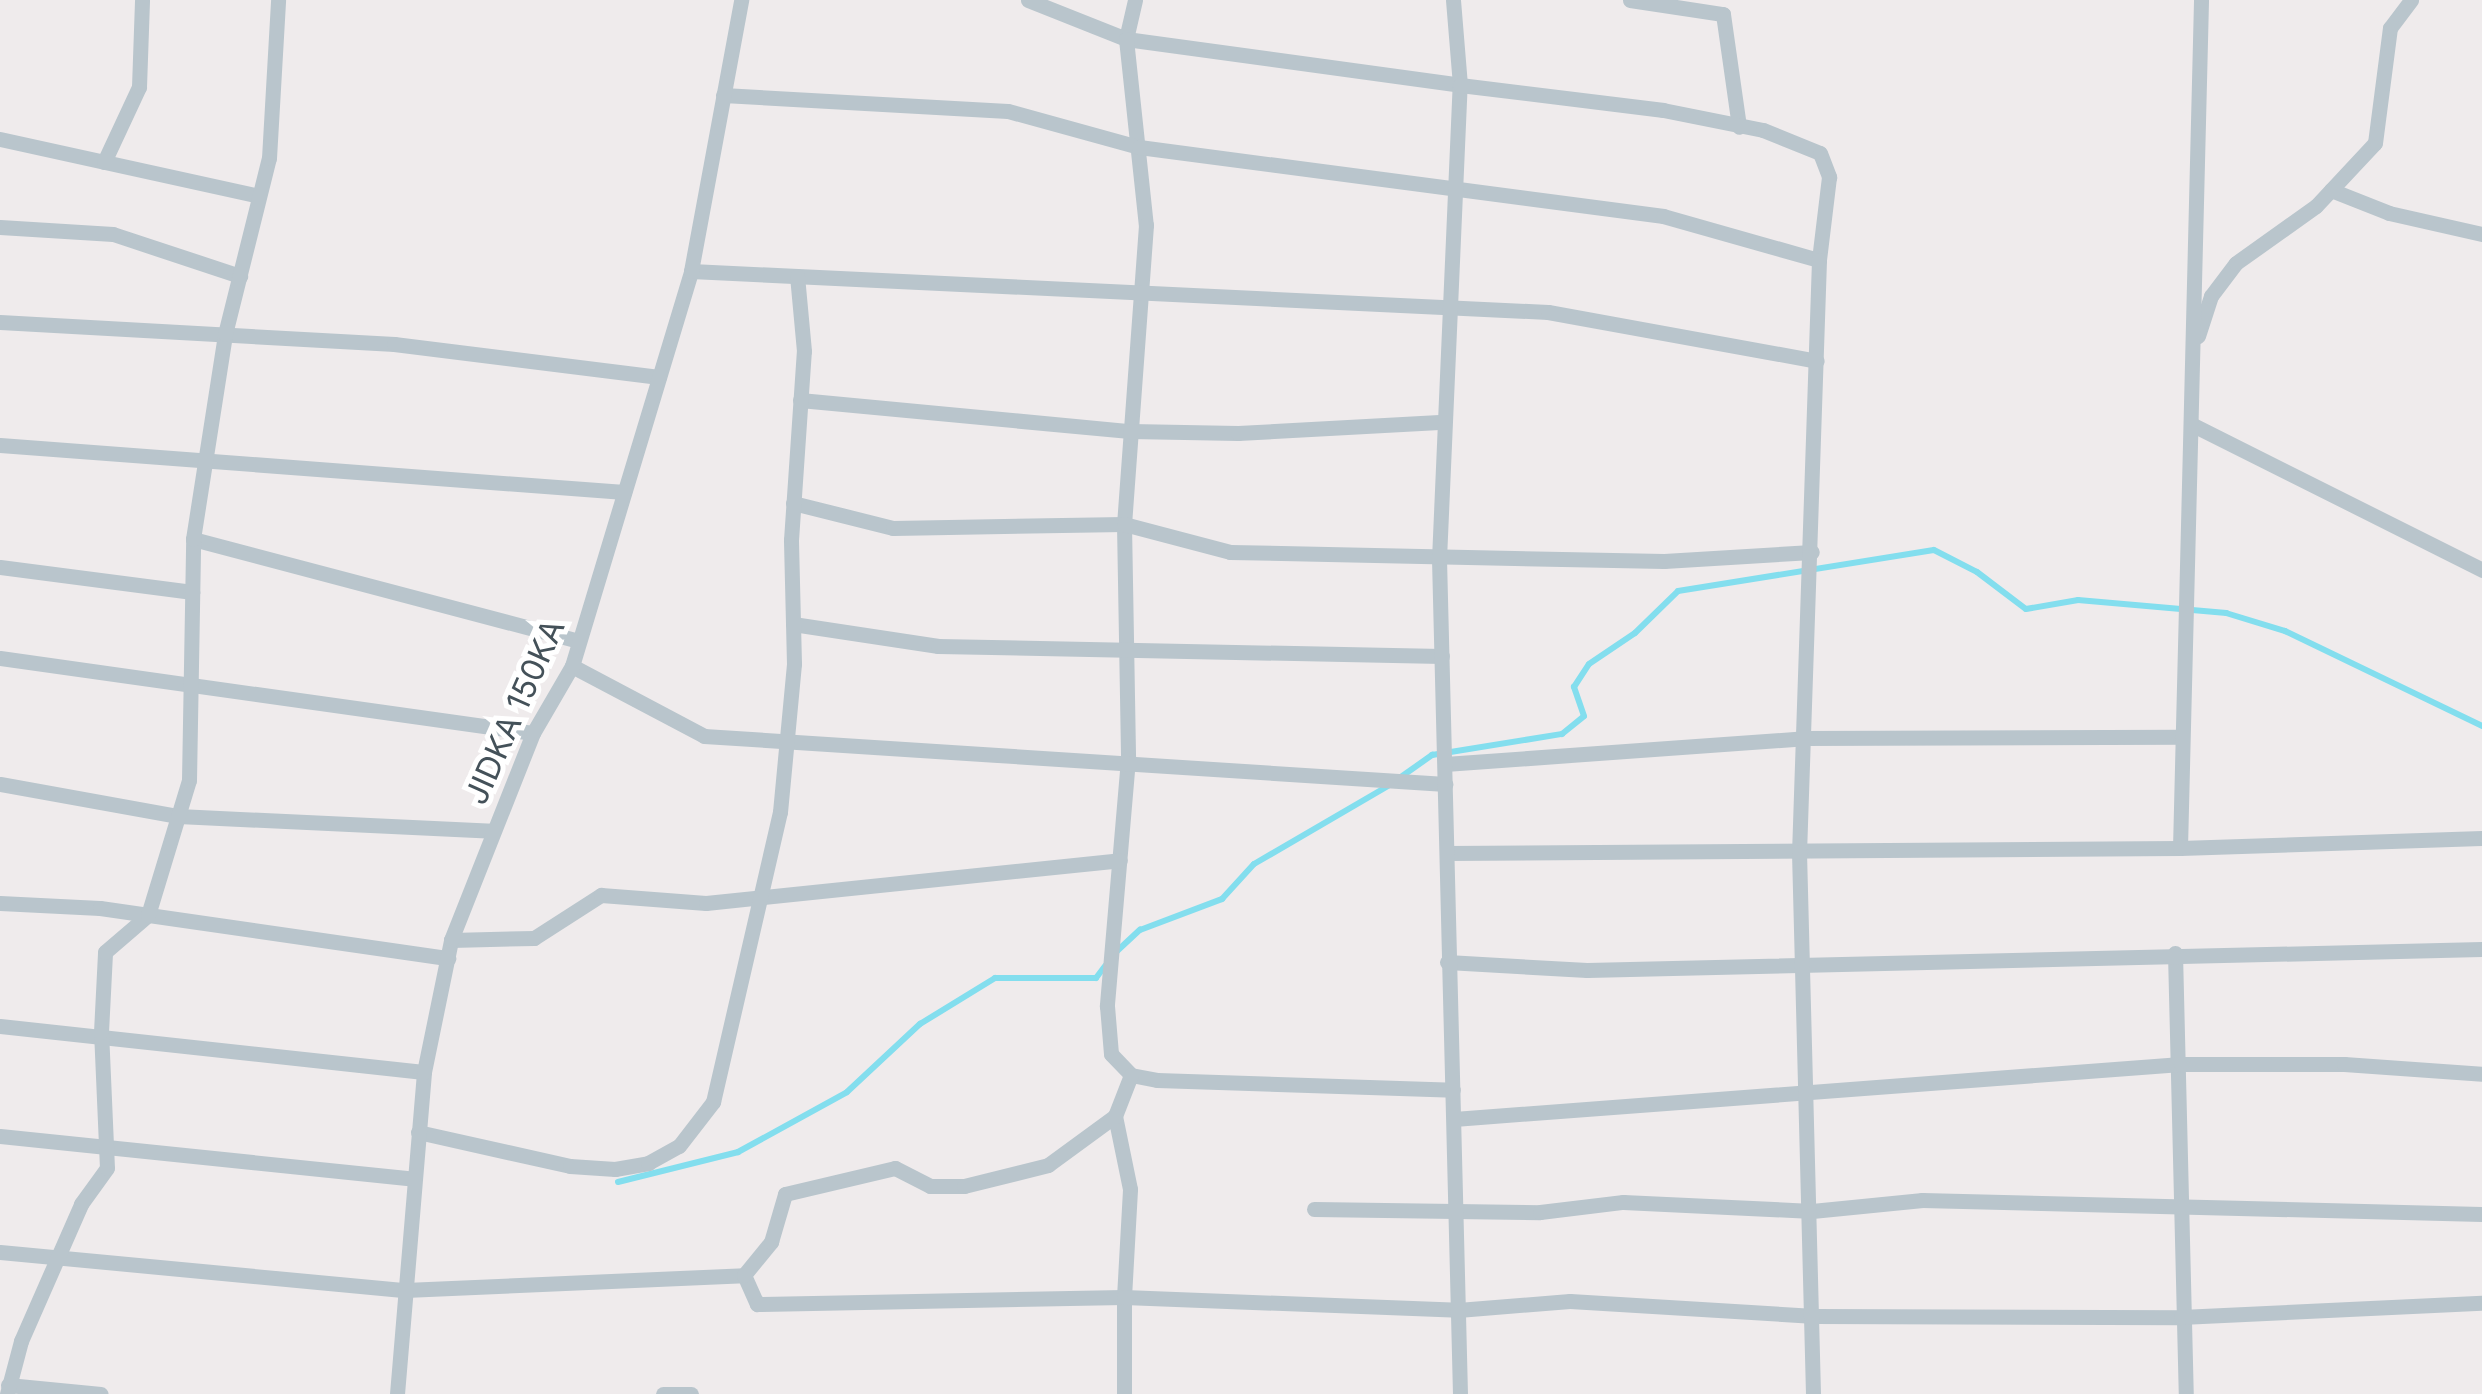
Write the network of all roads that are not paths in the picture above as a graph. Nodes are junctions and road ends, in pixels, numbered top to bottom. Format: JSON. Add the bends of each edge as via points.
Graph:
{"nodes":[{"id":1,"x":142,"y":0,"type":"edge"},
{"id":2,"x":278,"y":0,"type":"edge"},
{"id":3,"x":740,"y":0,"type":"edge"},
{"id":4,"x":1028,"y":0,"type":"edge"},
{"id":5,"x":1135,"y":0,"type":"edge"},
{"id":6,"x":1453,"y":0,"type":"edge"},
{"id":7,"x":1630,"y":0,"type":"edge"},
{"id":8,"x":2201,"y":0,"type":"edge"},
{"id":9,"x":2411,"y":0,"type":"edge"},
{"id":10,"x":1126,"y":38,"type":"junction"},
{"id":11,"x":1460,"y":85,"type":"junction"},
{"id":12,"x":723,"y":95,"type":"junction"},
{"id":13,"x":1739,"y":127,"type":"junction"},
{"id":14,"x":0,"y":139,"type":"edge"},
{"id":15,"x":1139,"y":147,"type":"junction"},
{"id":16,"x":104,"y":162,"type":"junction"},
{"id":17,"x":1453,"y":190,"type":"junction"},
{"id":18,"x":2331,"y":190,"type":"junction"},
{"id":19,"x":259,"y":196,"type":"junction"},
{"id":20,"x":0,"y":227,"type":"edge"},
{"id":21,"x":2482,"y":234,"type":"edge"},
{"id":22,"x":1819,"y":260,"type":"junction"},
{"id":23,"x":690,"y":271,"type":"junction"},
{"id":24,"x":240,"y":276,"type":"junction"},
{"id":25,"x":797,"y":276,"type":"junction"},
{"id":26,"x":1143,"y":291,"type":"junction"},
{"id":27,"x":1448,"y":310,"type":"junction"},
{"id":28,"x":0,"y":322,"type":"edge"},
{"id":29,"x":226,"y":334,"type":"junction"},
{"id":30,"x":2192,"y":354,"type":"junction"},
{"id":31,"x":1817,"y":361,"type":"junction"},
{"id":32,"x":659,"y":377,"type":"junction"},
{"id":33,"x":800,"y":400,"type":"junction"},
{"id":34,"x":1444,"y":422,"type":"junction"},
{"id":35,"x":2190,"y":424,"type":"junction"},
{"id":36,"x":1130,"y":431,"type":"junction"},
{"id":37,"x":0,"y":445,"type":"edge"},
{"id":38,"x":205,"y":464,"type":"junction"},
{"id":39,"x":624,"y":492,"type":"junction"},
{"id":40,"x":793,"y":504,"type":"junction"},
{"id":41,"x":1124,"y":524,"type":"junction"},
{"id":42,"x":193,"y":539,"type":"junction"},
{"id":43,"x":1812,"y":552,"type":"junction"},
{"id":44,"x":1439,"y":559,"type":"junction"},
{"id":45,"x":0,"y":567,"type":"edge"},
{"id":46,"x":2482,"y":570,"type":"edge"},
{"id":47,"x":192,"y":592,"type":"junction"},
{"id":48,"x":793,"y":624,"type":"junction"},
{"id":49,"x":580,"y":641,"type":"junction"},
{"id":50,"x":1124,"y":649,"type":"junction"},
{"id":51,"x":1442,"y":656,"type":"junction"},
{"id":52,"x":0,"y":658,"type":"edge"},
{"id":53,"x":572,"y":666,"type":"junction"},
{"id":54,"x":190,"y":682,"type":"junction"},
{"id":55,"x":534,"y":733,"type":"junction"},
{"id":56,"x":2182,"y":737,"type":"junction"},
{"id":57,"x":1804,"y":738,"type":"junction"},
{"id":58,"x":782,"y":745,"type":"junction"},
{"id":59,"x":1128,"y":759,"type":"junction"},
{"id":60,"x":1444,"y":764,"type":"junction"},
{"id":61,"x":0,"y":784,"type":"edge"},
{"id":62,"x":1445,"y":784,"type":"junction"},
{"id":63,"x":178,"y":816,"type":"junction"},
{"id":64,"x":492,"y":831,"type":"junction"},
{"id":65,"x":2482,"y":838,"type":"edge"},
{"id":66,"x":2180,"y":848,"type":"junction"},
{"id":67,"x":1799,"y":852,"type":"junction"},
{"id":68,"x":1447,"y":853,"type":"junction"},
{"id":69,"x":1120,"y":860,"type":"junction"},
{"id":70,"x":764,"y":893,"type":"junction"},
{"id":71,"x":0,"y":903,"type":"edge"},
{"id":72,"x":148,"y":914,"type":"junction"},
{"id":73,"x":451,"y":940,"type":"junction"},
{"id":74,"x":2482,"y":949,"type":"edge"},
{"id":75,"x":2175,"y":953,"type":"junction"},
{"id":76,"x":448,"y":958,"type":"junction"},
{"id":77,"x":1448,"y":962,"type":"junction"},
{"id":78,"x":1798,"y":966,"type":"junction"},
{"id":79,"x":0,"y":1026,"type":"edge"},
{"id":80,"x":100,"y":1032,"type":"junction"},
{"id":81,"x":2182,"y":1064,"type":"junction"},
{"id":82,"x":424,"y":1072,"type":"junction"},
{"id":83,"x":2482,"y":1074,"type":"edge"},
{"id":84,"x":1131,"y":1075,"type":"junction"},
{"id":85,"x":1453,"y":1090,"type":"junction"},
{"id":86,"x":1807,"y":1096,"type":"junction"},
{"id":87,"x":1115,"y":1116,"type":"junction"},
{"id":88,"x":1454,"y":1119,"type":"junction"},
{"id":89,"x":418,"y":1132,"type":"junction"},
{"id":90,"x":0,"y":1136,"type":"edge"},
{"id":91,"x":111,"y":1152,"type":"junction"},
{"id":92,"x":414,"y":1179,"type":"junction"},
{"id":93,"x":2183,"y":1208,"type":"junction"},
{"id":94,"x":1314,"y":1209,"type":"dead end"},
{"id":95,"x":1456,"y":1209,"type":"junction"},
{"id":96,"x":1812,"y":1211,"type":"junction"},
{"id":97,"x":2482,"y":1214,"type":"edge"},
{"id":98,"x":0,"y":1252,"type":"edge"},
{"id":99,"x":58,"y":1262,"type":"junction"},
{"id":100,"x":744,"y":1275,"type":"junction"},
{"id":101,"x":405,"y":1290,"type":"junction"},
{"id":102,"x":1124,"y":1298,"type":"junction"},
{"id":103,"x":2482,"y":1302,"type":"edge"},
{"id":104,"x":1458,"y":1310,"type":"junction"},
{"id":105,"x":1815,"y":1316,"type":"junction"},
{"id":106,"x":2181,"y":1317,"type":"junction"},
{"id":107,"x":7,"y":1390,"type":"edge"},
{"id":108,"x":101,"y":1394,"type":"edge"},
{"id":109,"x":396,"y":1394,"type":"edge"},
{"id":110,"x":664,"y":1394,"type":"edge"},
{"id":111,"x":691,"y":1394,"type":"edge"},
{"id":112,"x":1124,"y":1394,"type":"edge"},
{"id":113,"x":1460,"y":1394,"type":"edge"},
{"id":114,"x":1813,"y":1394,"type":"edge"},
{"id":115,"x":2186,"y":1394,"type":"edge"}],
"edges":[{"from":1,"to":16,"type":"street","via":[[139,87]]},
{"from":2,"to":19,"type":"street","via":[[268,158]]},
{"from":3,"to":12,"type":"street","name":"JIDKA 150KA"},
{"from":4,"to":10,"type":"street"},
{"from":5,"to":10,"type":"street"},
{"from":6,"to":11,"type":"street"},
{"from":7,"to":13,"type":"street","via":[[1723,14]]},
{"from":8,"to":30,"type":"street"},
{"from":9,"to":18,"type":"street","via":[[2390,28],[2375,143]]},
{"from":10,"to":11,"type":"street"},
{"from":10,"to":15,"type":"street"},
{"from":11,"to":13,"type":"street","via":[[1664,110]]},
{"from":11,"to":17,"type":"street"},
{"from":12,"to":15,"type":"street","via":[[1008,111]]},
{"from":12,"to":23,"type":"street","name":"JIDKA 150KA"},
{"from":13,"to":22,"type":"street","via":[[1820,153],[1829,177]]},
{"from":14,"to":16,"type":"street"},
{"from":15,"to":17,"type":"street"},
{"from":15,"to":26,"type":"street"},
{"from":16,"to":19,"type":"street"},
{"from":17,"to":22,"type":"street","via":[[1663,216]]},
{"from":17,"to":27,"type":"street"},
{"from":18,"to":21,"type":"street"},
{"from":18,"to":30,"type":"street","via":[[2236,264],[2210,296]]},
{"from":19,"to":24,"type":"street"},
{"from":20,"to":24,"type":"street","via":[[113,234]]},
{"from":22,"to":31,"type":"street"},
{"from":23,"to":25,"type":"street"},
{"from":23,"to":32,"type":"street","name":"JIDKA 150KA"},
{"from":24,"to":29,"type":"street"},
{"from":25,"to":26,"type":"street"},
{"from":25,"to":33,"type":"street","via":[[804,351]]},
{"from":26,"to":27,"type":"street"},
{"from":26,"to":36,"type":"street"},
{"from":27,"to":31,"type":"street","via":[[1548,312]]},
{"from":27,"to":34,"type":"street"},
{"from":28,"to":29,"type":"street"},
{"from":29,"to":32,"type":"street","via":[[394,344]]},
{"from":29,"to":38,"type":"street"},
{"from":30,"to":35,"type":"street"},
{"from":31,"to":43,"type":"street"},
{"from":32,"to":39,"type":"street","name":"JIDKA 150KA"},
{"from":33,"to":36,"type":"street"},
{"from":33,"to":40,"type":"street"},
{"from":34,"to":36,"type":"street","via":[[1238,433]]},
{"from":34,"to":44,"type":"street"},
{"from":35,"to":46,"type":"street"},
{"from":35,"to":56,"type":"street"},
{"from":36,"to":41,"type":"street"},
{"from":37,"to":38,"type":"street"},
{"from":38,"to":39,"type":"street"},
{"from":38,"to":42,"type":"street"},
{"from":39,"to":49,"type":"street","name":"JIDKA 150KA"},
{"from":40,"to":41,"type":"street","via":[[893,528]]},
{"from":40,"to":48,"type":"street"},
{"from":41,"to":44,"type":"street","via":[[1230,552]]},
{"from":41,"to":50,"type":"street"},
{"from":42,"to":47,"type":"street"},
{"from":42,"to":49,"type":"street"},
{"from":43,"to":44,"type":"street","via":[[1664,561]]},
{"from":43,"to":57,"type":"street"},
{"from":44,"to":51,"type":"street"},
{"from":45,"to":47,"type":"street"},
{"from":47,"to":54,"type":"street"},
{"from":48,"to":50,"type":"street","via":[[938,646]]},
{"from":48,"to":58,"type":"street"},
{"from":49,"to":53,"type":"street","name":"JIDKA 150KA"},
{"from":50,"to":51,"type":"street"},
{"from":50,"to":59,"type":"street"},
{"from":51,"to":60,"type":"street"},
{"from":52,"to":54,"type":"street"},
{"from":53,"to":55,"type":"street","name":"JIDKA 150KA"},
{"from":53,"to":58,"type":"street","via":[[704,736]]},
{"from":54,"to":55,"type":"street"},
{"from":54,"to":63,"type":"street","via":[[188,780]]},
{"from":55,"to":64,"type":"street","name":"JIDKA 150KA"},
{"from":56,"to":57,"type":"street"},
{"from":56,"to":66,"type":"street"},
{"from":57,"to":60,"type":"street"},
{"from":57,"to":67,"type":"street"},
{"from":58,"to":59,"type":"street"},
{"from":58,"to":70,"type":"street","via":[[780,812]]},
{"from":59,"to":62,"type":"street"},
{"from":59,"to":69,"type":"street"},
{"from":60,"to":62,"type":"street"},
{"from":61,"to":63,"type":"street"},
{"from":62,"to":68,"type":"street"},
{"from":63,"to":64,"type":"street"},
{"from":63,"to":72,"type":"street"},
{"from":64,"to":73,"type":"street","name":"JIDKA 150KA"},
{"from":65,"to":66,"type":"street"},
{"from":66,"to":67,"type":"street"},
{"from":67,"to":68,"type":"street"},
{"from":67,"to":78,"type":"street"},
{"from":68,"to":77,"type":"street"},
{"from":69,"to":70,"type":"street"},
{"from":69,"to":84,"type":"street","via":[[1107,1006],[1111,1054]]},
{"from":70,"to":73,"type":"street","via":[[706,902],[601,895],[534,938]]},
{"from":70,"to":89,"type":"street","via":[[713,1102],[679,1146],[648,1163],[615,1169],[570,1166]]},
{"from":71,"to":72,"type":"street"},
{"from":72,"to":76,"type":"street"},
{"from":72,"to":80,"type":"street","via":[[105,952]]},
{"from":73,"to":76,"type":"street","name":"JIDKA 150KA"},
{"from":74,"to":75,"type":"street"},
{"from":75,"to":78,"type":"street"},
{"from":75,"to":81,"type":"street"},
{"from":76,"to":82,"type":"street","name":"JIDKA 150KA"},
{"from":77,"to":78,"type":"street","via":[[1587,970]]},
{"from":77,"to":85,"type":"street"},
{"from":78,"to":86,"type":"street"},
{"from":79,"to":80,"type":"street"},
{"from":80,"to":82,"type":"street"},
{"from":80,"to":91,"type":"street"},
{"from":81,"to":83,"type":"street","via":[[2344,1064]]},
{"from":81,"to":86,"type":"street"},
{"from":81,"to":93,"type":"street"},
{"from":82,"to":89,"type":"street","name":"JIDKA 150KA"},
{"from":84,"to":85,"type":"street"},
{"from":84,"to":87,"type":"street"},
{"from":85,"to":88,"type":"street"},
{"from":86,"to":88,"type":"street"},
{"from":86,"to":96,"type":"street"},
{"from":87,"to":100,"type":"street","via":[[1048,1166],[964,1186],[930,1186],[895,1168],[785,1194],[771,1242]]},
{"from":87,"to":102,"type":"street","via":[[1130,1189]]},
{"from":88,"to":95,"type":"street"},
{"from":89,"to":92,"type":"street","name":"JIDKA 150KA"},
{"from":90,"to":91,"type":"street"},
{"from":91,"to":92,"type":"street"},
{"from":91,"to":99,"type":"street"},
{"from":92,"to":101,"type":"street","name":"JIDKA 150KA"},
{"from":93,"to":96,"type":"street","via":[[1922,1200]]},
{"from":93,"to":97,"type":"street"},
{"from":93,"to":106,"type":"street"},
{"from":94,"to":95,"type":"street"},
{"from":95,"to":96,"type":"street","via":[[1540,1212],[1623,1202]]},
{"from":95,"to":104,"type":"street"},
{"from":96,"to":105,"type":"street"},
{"from":98,"to":99,"type":"street"},
{"from":99,"to":101,"type":"street"},
{"from":99,"to":107,"type":"street"},
{"from":100,"to":101,"type":"street"},
{"from":100,"to":102,"type":"street","via":[[758,1304]]},
{"from":101,"to":109,"type":"street","name":"JIDKA 150KA"},
{"from":102,"to":104,"type":"street"},
{"from":102,"to":112,"type":"street"},
{"from":103,"to":106,"type":"street"},
{"from":104,"to":105,"type":"street","via":[[1570,1301]]},
{"from":104,"to":113,"type":"street"},
{"from":105,"to":106,"type":"street"},
{"from":105,"to":114,"type":"street"},
{"from":106,"to":115,"type":"street"},
{"from":107,"to":108,"type":"street"},
{"from":110,"to":111,"type":"street"}]}
